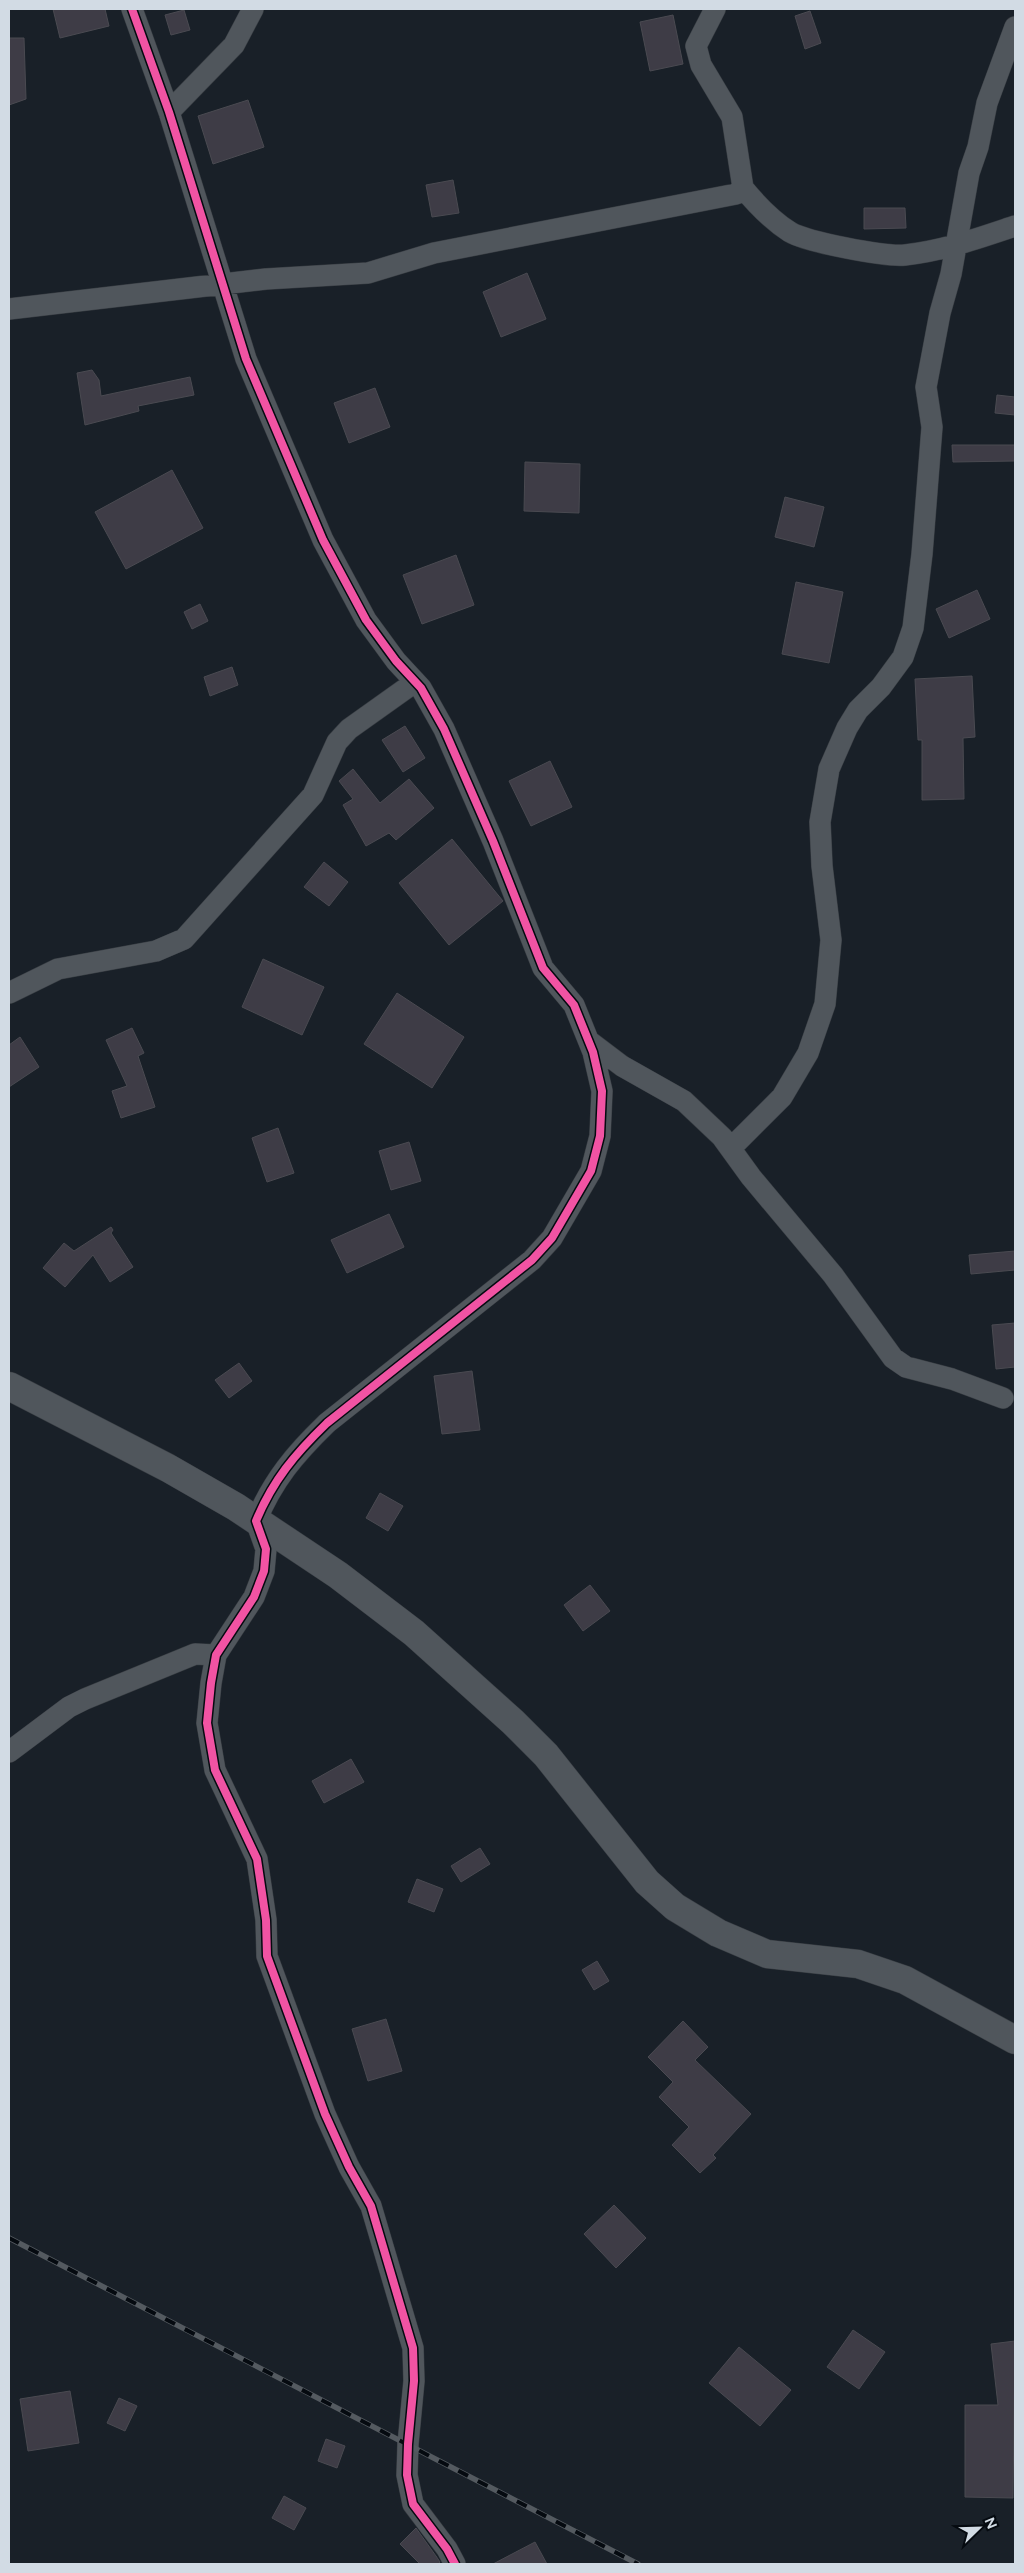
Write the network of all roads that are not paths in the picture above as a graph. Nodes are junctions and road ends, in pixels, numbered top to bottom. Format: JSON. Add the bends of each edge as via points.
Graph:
{"nodes":[{"id":1,"x":132,"y":9,"type":"edge"},
{"id":2,"x":253,"y":9,"type":"edge"},
{"id":3,"x":715,"y":9,"type":"edge"},
{"id":4,"x":1015,"y":27,"type":"edge"},
{"id":5,"x":169,"y":112,"type":"junction"},
{"id":6,"x":743,"y":188,"type":"junction"},
{"id":7,"x":1015,"y":226,"type":"edge"},
{"id":8,"x":956,"y":246,"type":"junction"},
{"id":9,"x":222,"y":284,"type":"junction"},
{"id":10,"x":9,"y":309,"type":"edge"},
{"id":11,"x":415,"y":682,"type":"junction"},
{"id":12,"x":9,"y":993,"type":"edge"},
{"id":13,"x":589,"y":1041,"type":"junction"},
{"id":14,"x":732,"y":1147,"type":"junction"},
{"id":15,"x":9,"y":1386,"type":"edge"},
{"id":16,"x":1003,"y":1398,"type":"dead end"},
{"id":17,"x":256,"y":1521,"type":"junction"},
{"id":18,"x":216,"y":1655,"type":"junction"},
{"id":19,"x":9,"y":1752,"type":"edge"},
{"id":20,"x":1015,"y":2040,"type":"edge"},
{"id":21,"x":455,"y":2564,"type":"edge"}],
"edges":[{"from":1,"to":5,"type":"street"},
{"from":2,"to":5,"type":"street","via":[[234,45]]},
{"from":3,"to":6,"type":"street","via":[[696,46],[701,65],[732,118]]},
{"from":4,"to":8,"type":"street","via":[[987,103],[969,173]]},
{"from":5,"to":9,"type":"street"},
{"from":6,"to":8,"type":"street","via":[[764,213],[792,233],[852,249],[903,255]]},
{"from":6,"to":9,"type":"street","via":[[736,194],[434,253],[368,273]]},
{"from":7,"to":8,"type":"street"},
{"from":8,"to":14,"type":"street","via":[[926,386],[932,427],[913,628],[903,657],[881,687],[858,710],[829,769],[820,822],[831,940],[826,1004],[808,1053],[782,1097]]},
{"from":9,"to":10,"type":"street"},
{"from":9,"to":11,"type":"street","via":[[246,359],[323,540],[366,620]]},
{"from":11,"to":12,"type":"street","via":[[349,729],[337,742],[313,795],[184,939],[156,951],[58,969]]},
{"from":11,"to":13,"type":"street","via":[[444,730],[493,841],[543,968],[574,1005]]},
{"from":13,"to":14,"type":"street","via":[[622,1066],[684,1101]]},
{"from":13,"to":17,"type":"street","via":[[602,1091],[600,1136],[591,1171],[552,1238],[532,1260],[327,1423],[284,1469],[268,1492]]},
{"from":14,"to":16,"type":"street","via":[[751,1177],[832,1274],[893,1358],[906,1367],[952,1379]]},
{"from":15,"to":17,"type":"street","via":[[168,1468]]},
{"from":17,"to":18,"type":"street","via":[[266,1549],[264,1571],[254,1596]]},
{"from":17,"to":20,"type":"street","via":[[338,1575],[414,1633],[513,1722],[546,1755],[647,1882],[675,1907],[718,1933],[766,1954],[858,1964],[905,1980]]},
{"from":18,"to":19,"type":"street","via":[[195,1654],[85,1698]]},
{"from":18,"to":21,"type":"street","via":[[207,1723],[215,1770],[257,1859],[268,1956],[281,1996],[325,2114],[371,2206],[413,2348],[414,2381],[407,2467],[413,2504]]}]}
